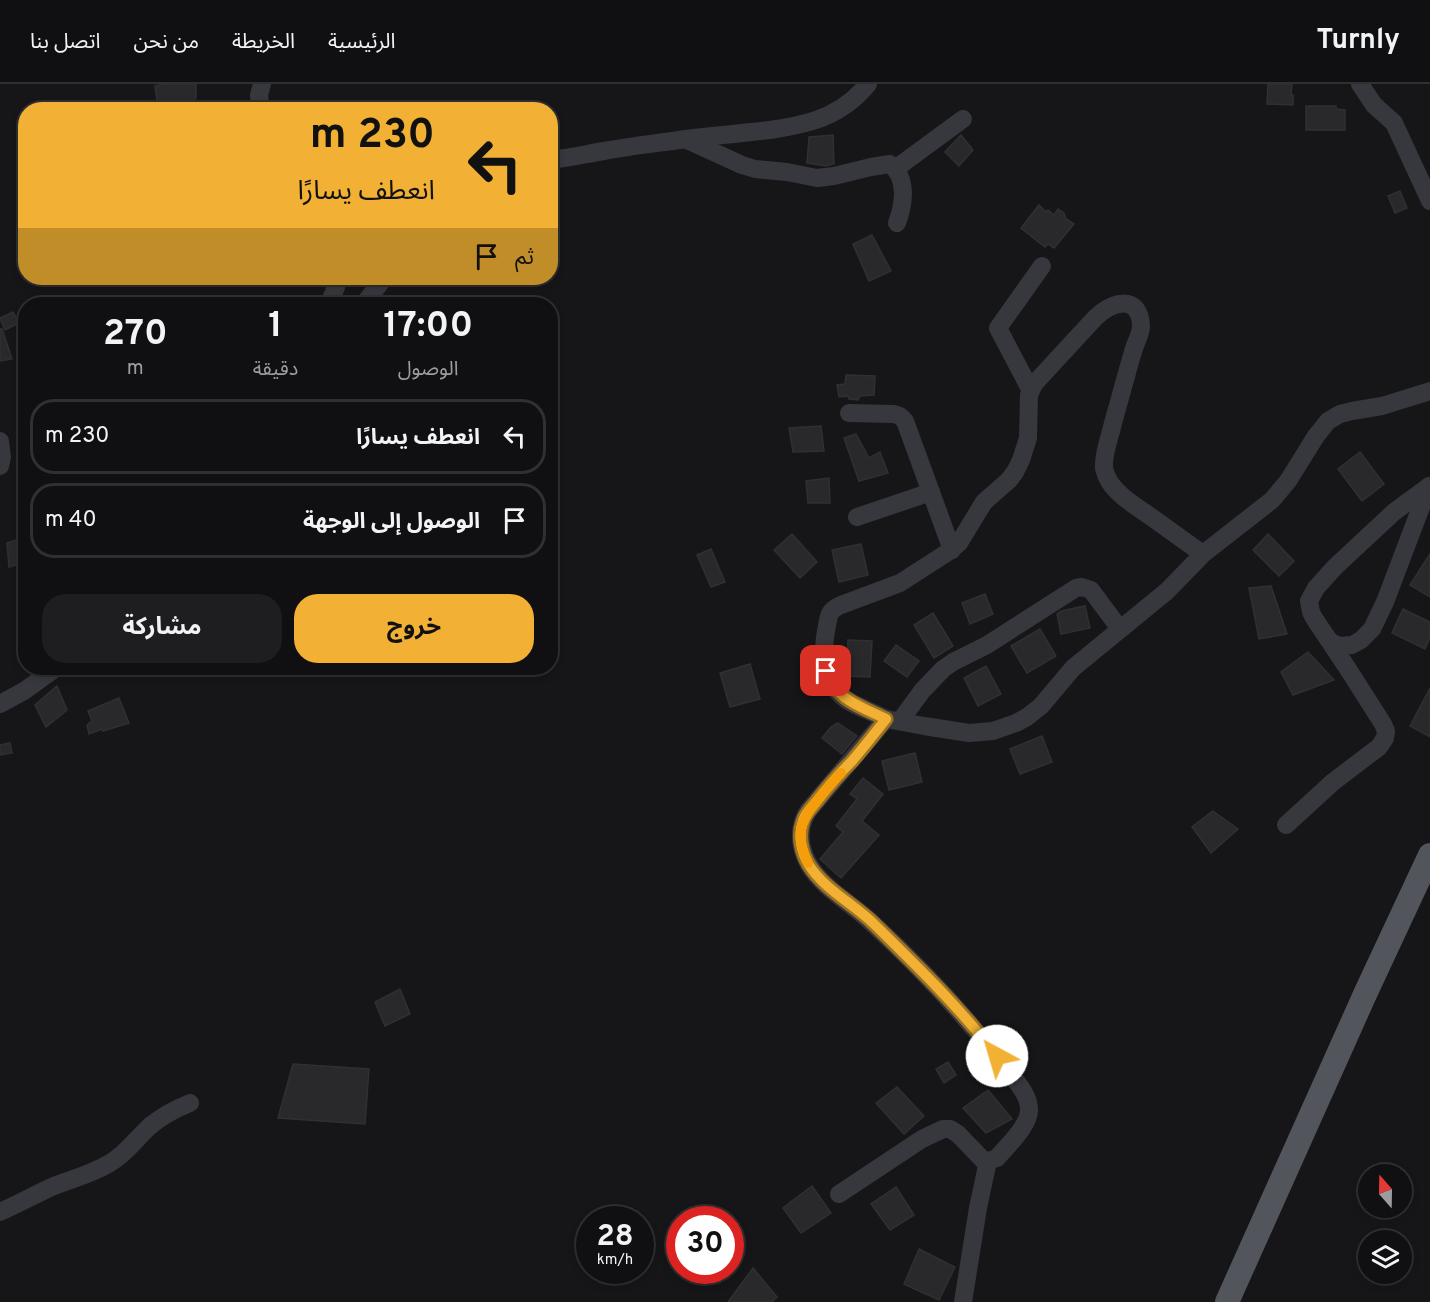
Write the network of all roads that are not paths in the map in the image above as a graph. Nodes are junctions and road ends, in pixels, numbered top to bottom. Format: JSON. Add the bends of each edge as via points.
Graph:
{"nodes":[{"id":1,"x":262,"y":84,"type":"edge"},
{"id":2,"x":868,"y":84,"type":"edge"},
{"id":3,"x":1360,"y":84,"type":"edge"},
{"id":4,"x":260,"y":102,"type":"edge"},
{"id":5,"x":963,"y":119,"type":"dead end"},
{"id":6,"x":685,"y":139,"type":"junction"},
{"id":7,"x":558,"y":159,"type":"edge"},
{"id":8,"x":896,"y":169,"type":"junction"},
{"id":9,"x":1430,"y":201,"type":"edge"},
{"id":10,"x":897,"y":223,"type":"dead end"},
{"id":11,"x":1042,"y":266,"type":"dead end"},
{"id":12,"x":379,"y":285,"type":"edge"},
{"id":13,"x":369,"y":297,"type":"edge"},
{"id":14,"x":1030,"y":389,"type":"junction"},
{"id":15,"x":1430,"y":391,"type":"edge"},
{"id":16,"x":849,"y":413,"type":"dead end"},
{"id":17,"x":0,"y":441,"type":"edge"},
{"id":18,"x":0,"y":465,"type":"edge"},
{"id":19,"x":1429,"y":485,"type":"edge"},
{"id":20,"x":931,"y":492,"type":"junction"},
{"id":21,"x":857,"y":517,"type":"dead end"},
{"id":22,"x":1423,"y":527,"type":"edge"},
{"id":23,"x":952,"y":550,"type":"junction"},
{"id":24,"x":1203,"y":554,"type":"junction"},
{"id":25,"x":1120,"y":629,"type":"junction"},
{"id":26,"x":1331,"y":642,"type":"junction"},
{"id":27,"x":46,"y":675,"type":"edge"},
{"id":28,"x":0,"y":704,"type":"edge"},
{"id":29,"x":893,"y":720,"type":"junction"},
{"id":30,"x":1286,"y":825,"type":"dead end"},
{"id":31,"x":1430,"y":855,"type":"edge"},
{"id":32,"x":1425,"y":877,"type":"edge"},
{"id":33,"x":190,"y":1104,"type":"dead end"},
{"id":34,"x":988,"y":1161,"type":"junction"},
{"id":35,"x":839,"y":1194,"type":"dead end"},
{"id":36,"x":0,"y":1212,"type":"edge"},
{"id":37,"x":963,"y":1302,"type":"edge"},
{"id":38,"x":1227,"y":1302,"type":"edge"}],
"edges":[{"from":1,"to":4,"type":"street"},
{"from":2,"to":6,"type":"street","via":[[844,107],[802,124]]},
{"from":3,"to":9,"type":"street","via":[[1374,105],[1394,123]]},
{"from":5,"to":8,"type":"street"},
{"from":6,"to":7,"type":"street"},
{"from":6,"to":8,"type":"street","via":[[755,169],[817,178],[885,164]]},
{"from":8,"to":10,"type":"street","via":[[903,191]]},
{"from":11,"to":14,"type":"street","via":[[998,328]]},
{"from":12,"to":13,"type":"street"},
{"from":14,"to":23,"type":"street","via":[[1028,438],[1018,466],[1009,480],[984,502]]},
{"from":14,"to":24,"type":"street","via":[[1101,312],[1122,303],[1134,308],[1141,322],[1140,333],[1104,468],[1109,482],[1122,495]]},
{"from":15,"to":24,"type":"street","via":[[1340,414],[1328,421],[1272,500]]},
{"from":16,"to":20,"type":"street","via":[[902,418]]},
{"from":17,"to":18,"type":"street"},
{"from":19,"to":22,"type":"street"},
{"from":19,"to":26,"type":"street","via":[[1335,567],[1311,596],[1311,612]]},
{"from":20,"to":21,"type":"street"},
{"from":20,"to":23,"type":"street"},
{"from":22,"to":26,"type":"street","via":[[1393,578],[1372,628],[1352,645]]},
{"from":23,"to":29,"type":"street","via":[[900,583],[829,613],[824,653],[828,678],[851,703]]},
{"from":24,"to":25,"type":"street","via":[[1167,591]]},
{"from":25,"to":29,"type":"street","via":[[1073,668],[1041,706],[1016,723],[993,731],[969,733]]},
{"from":25,"to":29,"type":"street","via":[[1091,590],[1076,588],[943,669]]},
{"from":26,"to":30,"type":"street","via":[[1385,728],[1385,738]]},
{"from":27,"to":28,"type":"street"},
{"from":29,"to":34,"type":"street","via":[[808,811],[803,820],[801,845],[822,881],[871,921],[936,986],[987,1043],[1026,1096],[1026,1122],[997,1158]]},
{"from":31,"to":32,"type":"main road"},
{"from":32,"to":38,"type":"main road","via":[[1366,992]]},
{"from":33,"to":36,"type":"street","via":[[164,1116],[125,1153],[99,1169]]},
{"from":34,"to":35,"type":"street","via":[[958,1134],[943,1129]]},
{"from":34,"to":37,"type":"street"}]}
